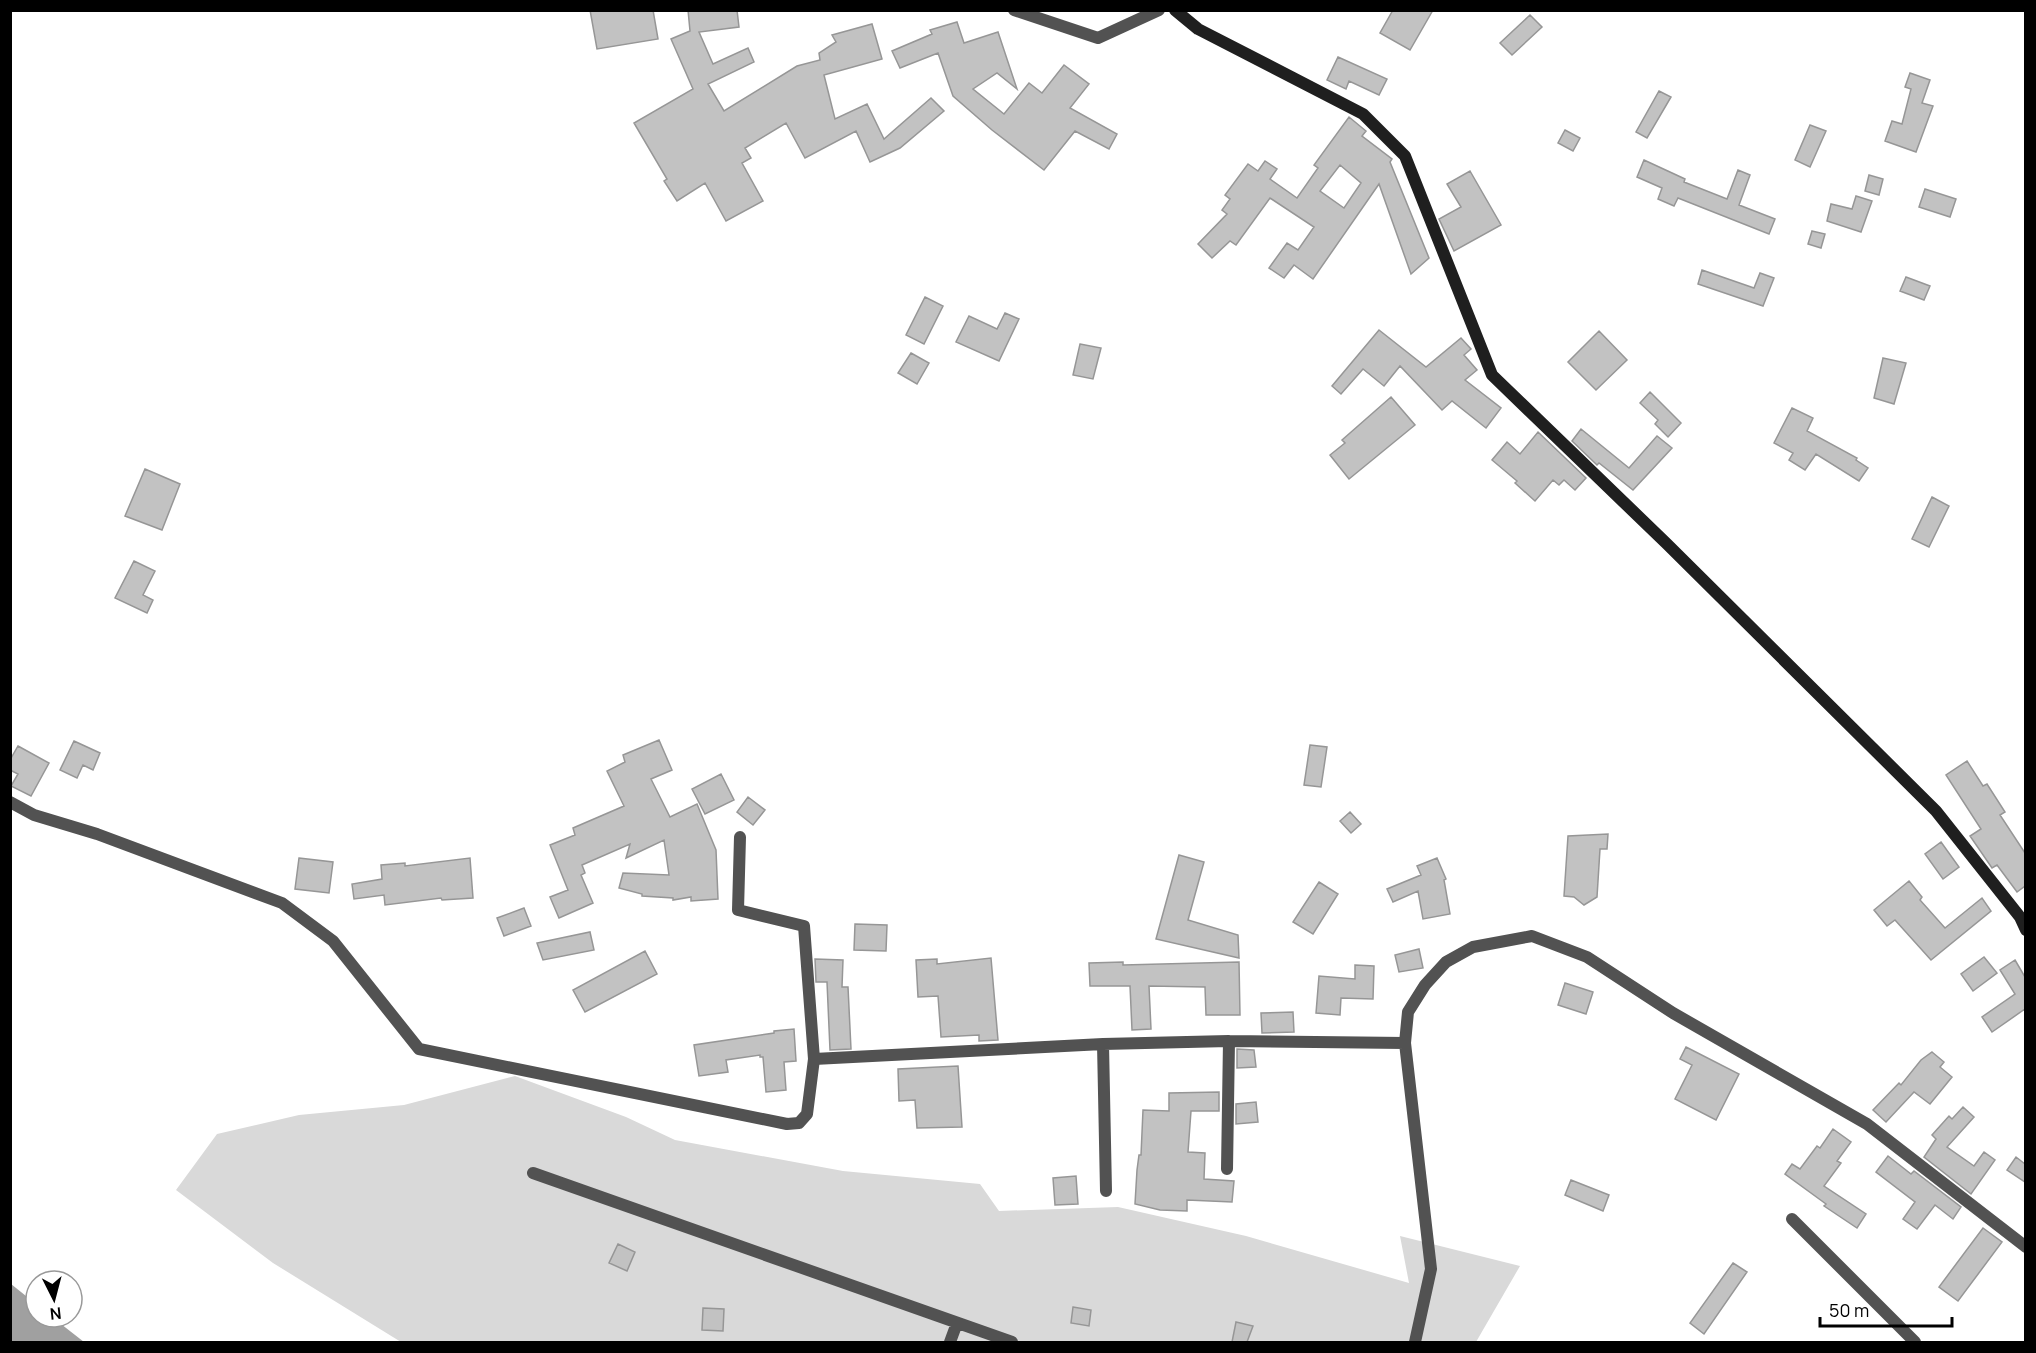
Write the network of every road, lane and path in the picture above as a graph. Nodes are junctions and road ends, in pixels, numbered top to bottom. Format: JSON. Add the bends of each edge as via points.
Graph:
{"nodes":[{"id":1,"x":1014,"y":10,"type":"edge"},
{"id":2,"x":1159,"y":10,"type":"edge"},
{"id":3,"x":1174,"y":10,"type":"edge"},
{"id":4,"x":10,"y":802,"type":"edge"},
{"id":5,"x":740,"y":837,"type":"dead end"},
{"id":6,"x":2025,"y":930,"type":"edge"},
{"id":7,"x":1229,"y":1041,"type":"junction"},
{"id":8,"x":1405,"y":1043,"type":"junction"},
{"id":9,"x":1103,"y":1044,"type":"junction"},
{"id":10,"x":814,"y":1059,"type":"junction"},
{"id":11,"x":1227,"y":1169,"type":"dead end"},
{"id":12,"x":533,"y":1173,"type":"dead end"},
{"id":13,"x":1106,"y":1191,"type":"dead end"},
{"id":14,"x":1792,"y":1219,"type":"dead end"},
{"id":15,"x":2025,"y":1246,"type":"edge"},
{"id":16,"x":957,"y":1323,"type":"junction"},
{"id":17,"x":950,"y":1342,"type":"edge"},
{"id":18,"x":1012,"y":1342,"type":"edge"},
{"id":19,"x":1415,"y":1342,"type":"edge"},
{"id":20,"x":1915,"y":1342,"type":"edge"}],
"edges":[{"from":1,"to":2,"type":"street","via":[[1098,38]]},
{"from":3,"to":6,"type":"street","via":[[1198,29],[1363,114],[1404,156],[1492,375],[1936,810],[2020,917]]},
{"from":4,"to":10,"type":"street","via":[[34,815],[97,834],[282,903],[333,941],[419,1049],[787,1124],[799,1123],[807,1114]]},
{"from":5,"to":10,"type":"street","via":[[738,910],[804,926]]},
{"from":7,"to":8,"type":"street"},
{"from":7,"to":9,"type":"street"},
{"from":7,"to":11,"type":"street"},
{"from":8,"to":15,"type":"street","via":[[1408,1012],[1446,962],[1473,947],[1532,936],[1587,957],[1673,1013],[1867,1124]]},
{"from":8,"to":19,"type":"street","via":[[1431,1269]]},
{"from":9,"to":10,"type":"street"},
{"from":9,"to":13,"type":"street"},
{"from":12,"to":16,"type":"street"},
{"from":14,"to":20,"type":"street"},
{"from":16,"to":17,"type":"street"},
{"from":16,"to":18,"type":"street"}]}
